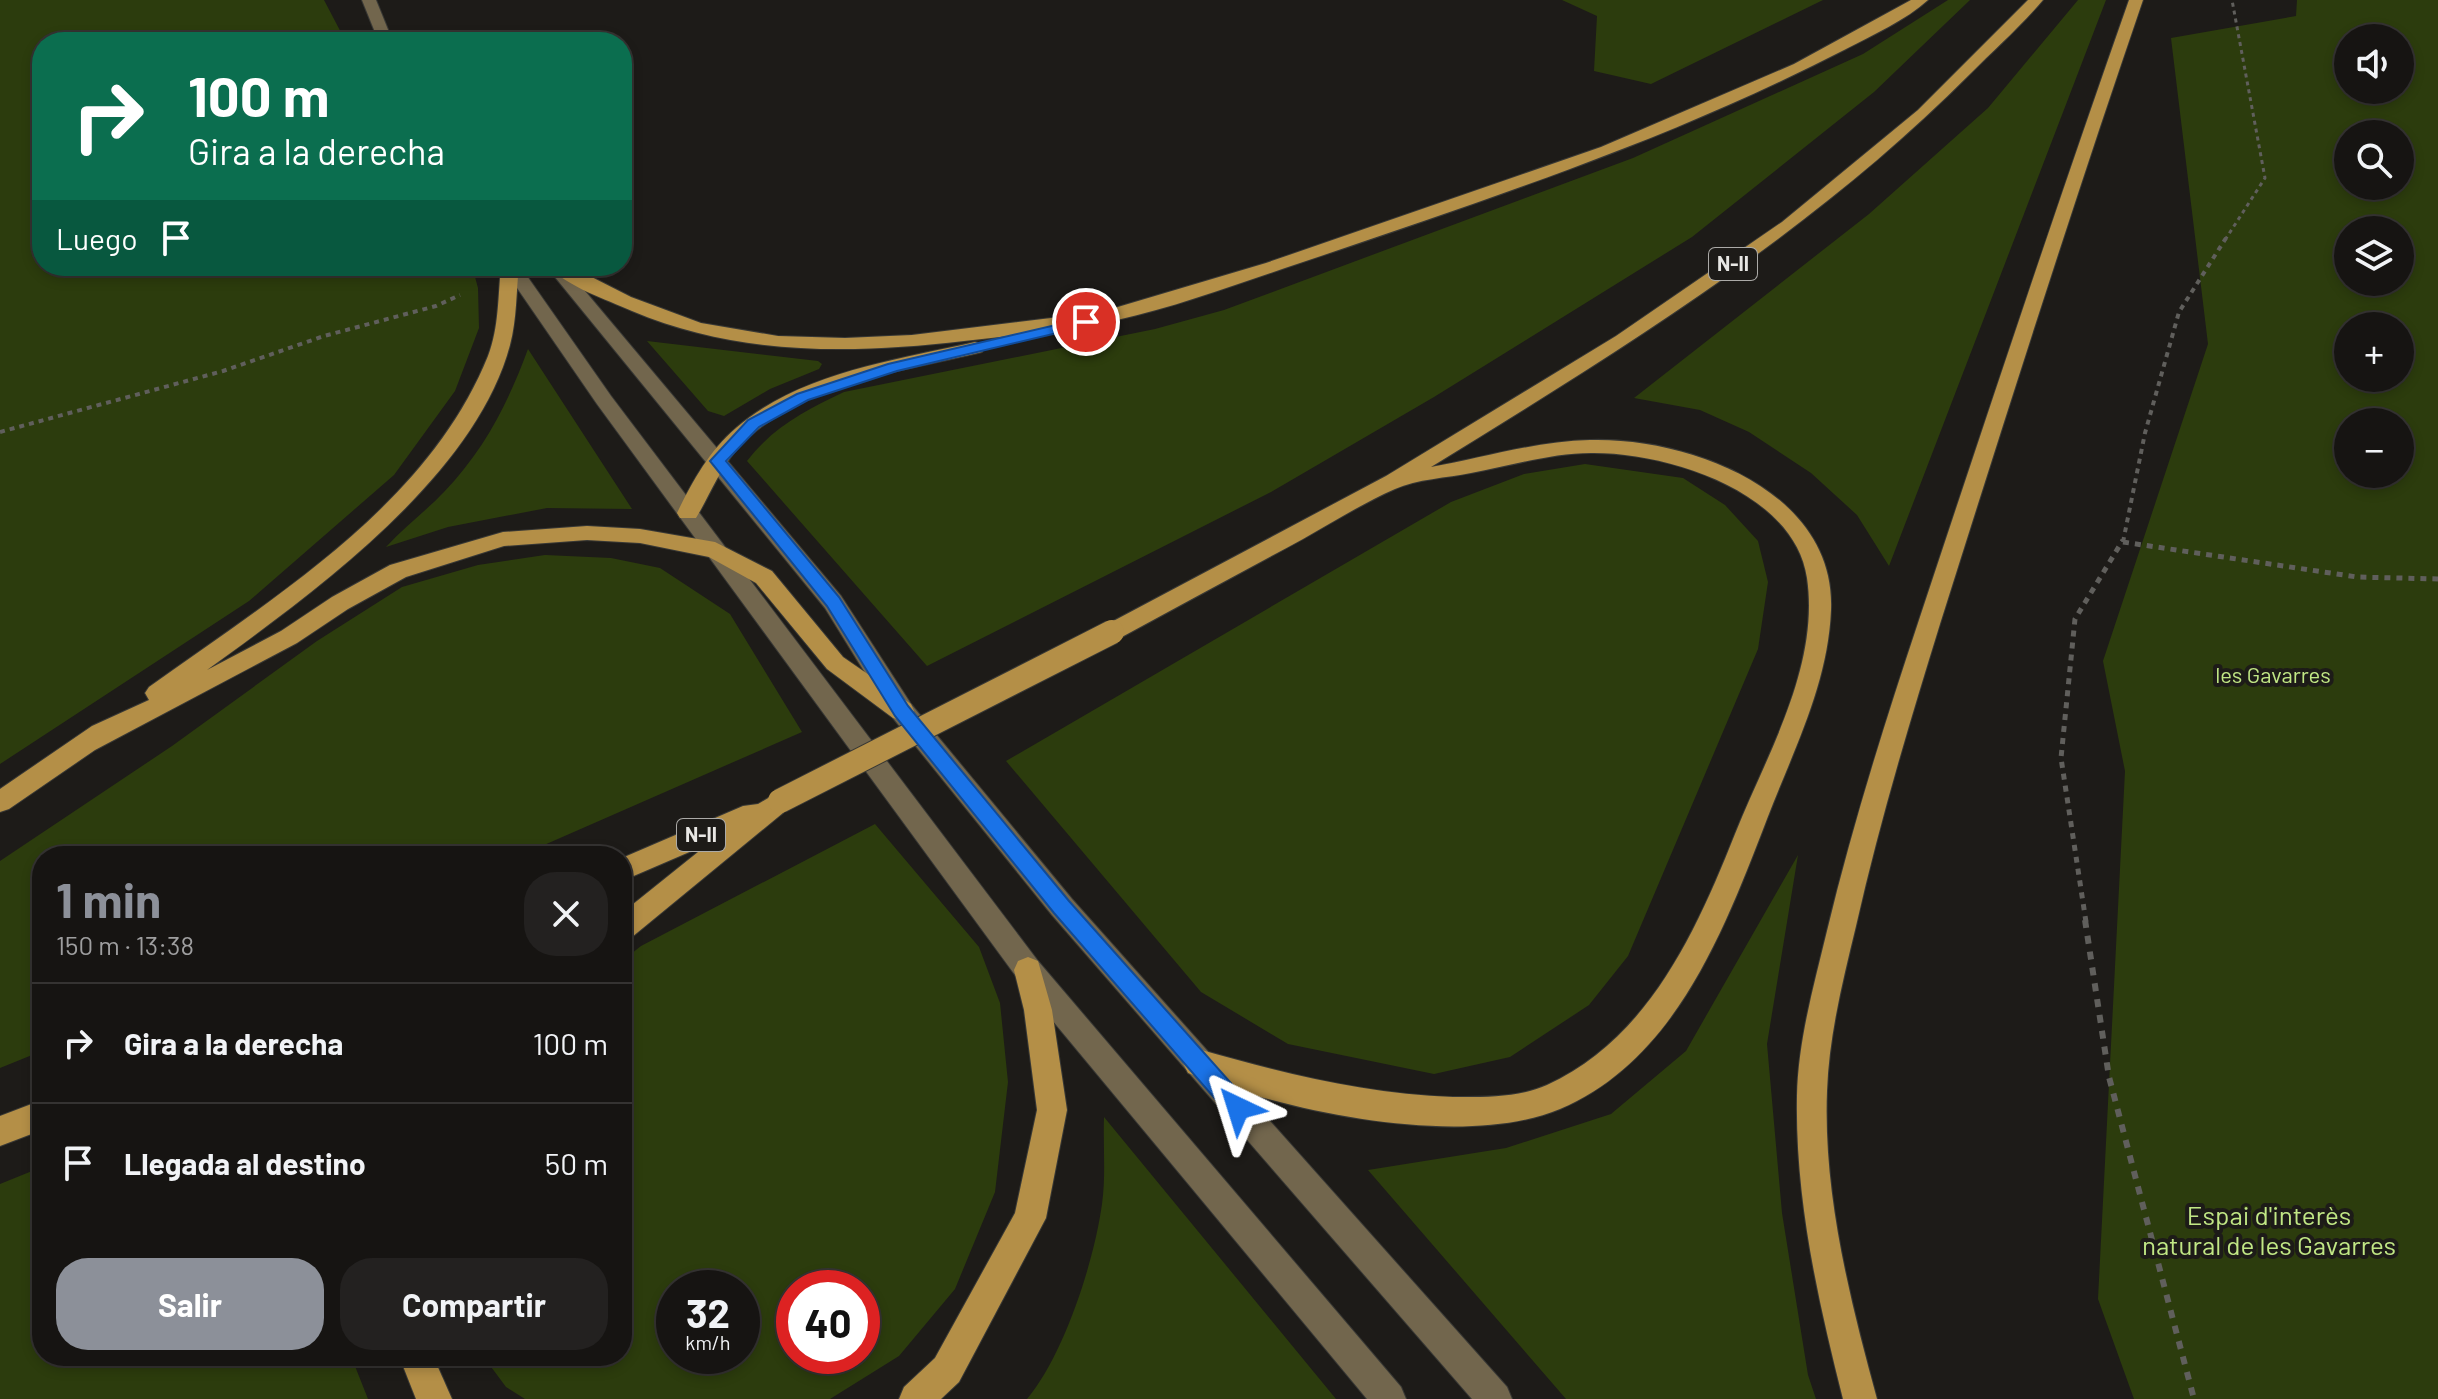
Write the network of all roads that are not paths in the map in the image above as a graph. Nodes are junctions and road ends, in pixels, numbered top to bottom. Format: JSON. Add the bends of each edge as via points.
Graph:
{"nodes":[{"id":1,"x":369,"y":0,"type":"edge"},
{"id":2,"x":1921,"y":0,"type":"edge"},
{"id":3,"x":2036,"y":0,"type":"edge"},
{"id":4,"x":2136,"y":0,"type":"edge"},
{"id":5,"x":382,"y":32,"type":"edge"},
{"id":6,"x":508,"y":276,"type":"edge"},
{"id":7,"x":517,"y":276,"type":"edge"},
{"id":8,"x":564,"y":276,"type":"edge"},
{"id":9,"x":575,"y":276,"type":"edge"},
{"id":10,"x":1113,"y":315,"type":"junction"},
{"id":11,"x":717,"y":461,"type":"junction"},
{"id":12,"x":1393,"y":481,"type":"junction"},
{"id":13,"x":688,"y":513,"type":"junction"},
{"id":14,"x":715,"y":550,"type":"junction"},
{"id":15,"x":902,"y":711,"type":"junction"},
{"id":16,"x":89,"y":742,"type":"junction"},
{"id":17,"x":780,"y":801,"type":"junction"},
{"id":18,"x":0,"y":802,"type":"edge"},
{"id":19,"x":632,"y":866,"type":"edge"},
{"id":20,"x":632,"y":921,"type":"edge"},
{"id":21,"x":1028,"y":970,"type":"junction"},
{"id":22,"x":1198,"y":1063,"type":"junction"},
{"id":23,"x":32,"y":1119,"type":"edge"},
{"id":24,"x":0,"y":1131,"type":"edge"},
{"id":25,"x":419,"y":1366,"type":"edge"},
{"id":26,"x":435,"y":1399,"type":"edge"},
{"id":27,"x":916,"y":1399,"type":"edge"},
{"id":28,"x":1389,"y":1399,"type":"edge"},
{"id":29,"x":1495,"y":1399,"type":"edge"},
{"id":30,"x":1860,"y":1399,"type":"edge"}],
"edges":[{"from":1,"to":5,"type":"main road"},
{"from":2,"to":10,"type":"highway","via":[[1789,71],[1609,150],[1292,262]]},
{"from":3,"to":12,"type":"highway","number":"N-II","via":[[1923,113],[1788,226],[1623,340]]},
{"from":4,"to":30,"type":"highway","via":[[2040,274],[1890,744],[1854,871],[1820,1024],[1812,1094],[1814,1173],[1834,1307]]},
{"from":6,"to":16,"type":"highway","via":[[498,354],[471,412],[428,469],[387,513],[268,613]]},
{"from":7,"to":13,"type":"main road"},
{"from":8,"to":11,"type":"main road"},
{"from":9,"to":10,"type":"highway","via":[[622,301],[700,329],[792,343],[934,340]]},
{"from":10,"to":11,"type":"highway","via":[[893,368],[803,397],[754,423]]},
{"from":11,"to":13,"type":"highway"},
{"from":11,"to":15,"type":"main road","via":[[833,602]]},
{"from":12,"to":17,"type":"highway","number":"N-II","bridge":true},
{"from":12,"to":22,"type":"highway","via":[[1599,445],[1652,453],[1735,481],[1788,519],[1813,557],[1819,616],[1806,682],[1700,943],[1642,1030],[1582,1083],[1509,1112],[1399,1111],[1317,1097]]},
{"from":13,"to":14,"type":"main road"},
{"from":14,"to":15,"type":"highway","via":[[764,577],[835,663]]},
{"from":14,"to":16,"type":"highway","via":[[640,536],[587,533],[503,539],[451,553],[398,571],[289,637]]},
{"from":14,"to":21,"type":"main road"},
{"from":15,"to":22,"type":"main road"},
{"from":16,"to":18,"type":"highway"},
{"from":17,"to":19,"type":"highway","number":"N-II"},
{"from":17,"to":20,"type":"highway"},
{"from":21,"to":27,"type":"highway","via":[[1052,1110],[1030,1218],[947,1370]]},
{"from":21,"to":28,"type":"main road"},
{"from":22,"to":29,"type":"main road"},
{"from":23,"to":24,"type":"highway"},
{"from":25,"to":26,"type":"highway"}]}
